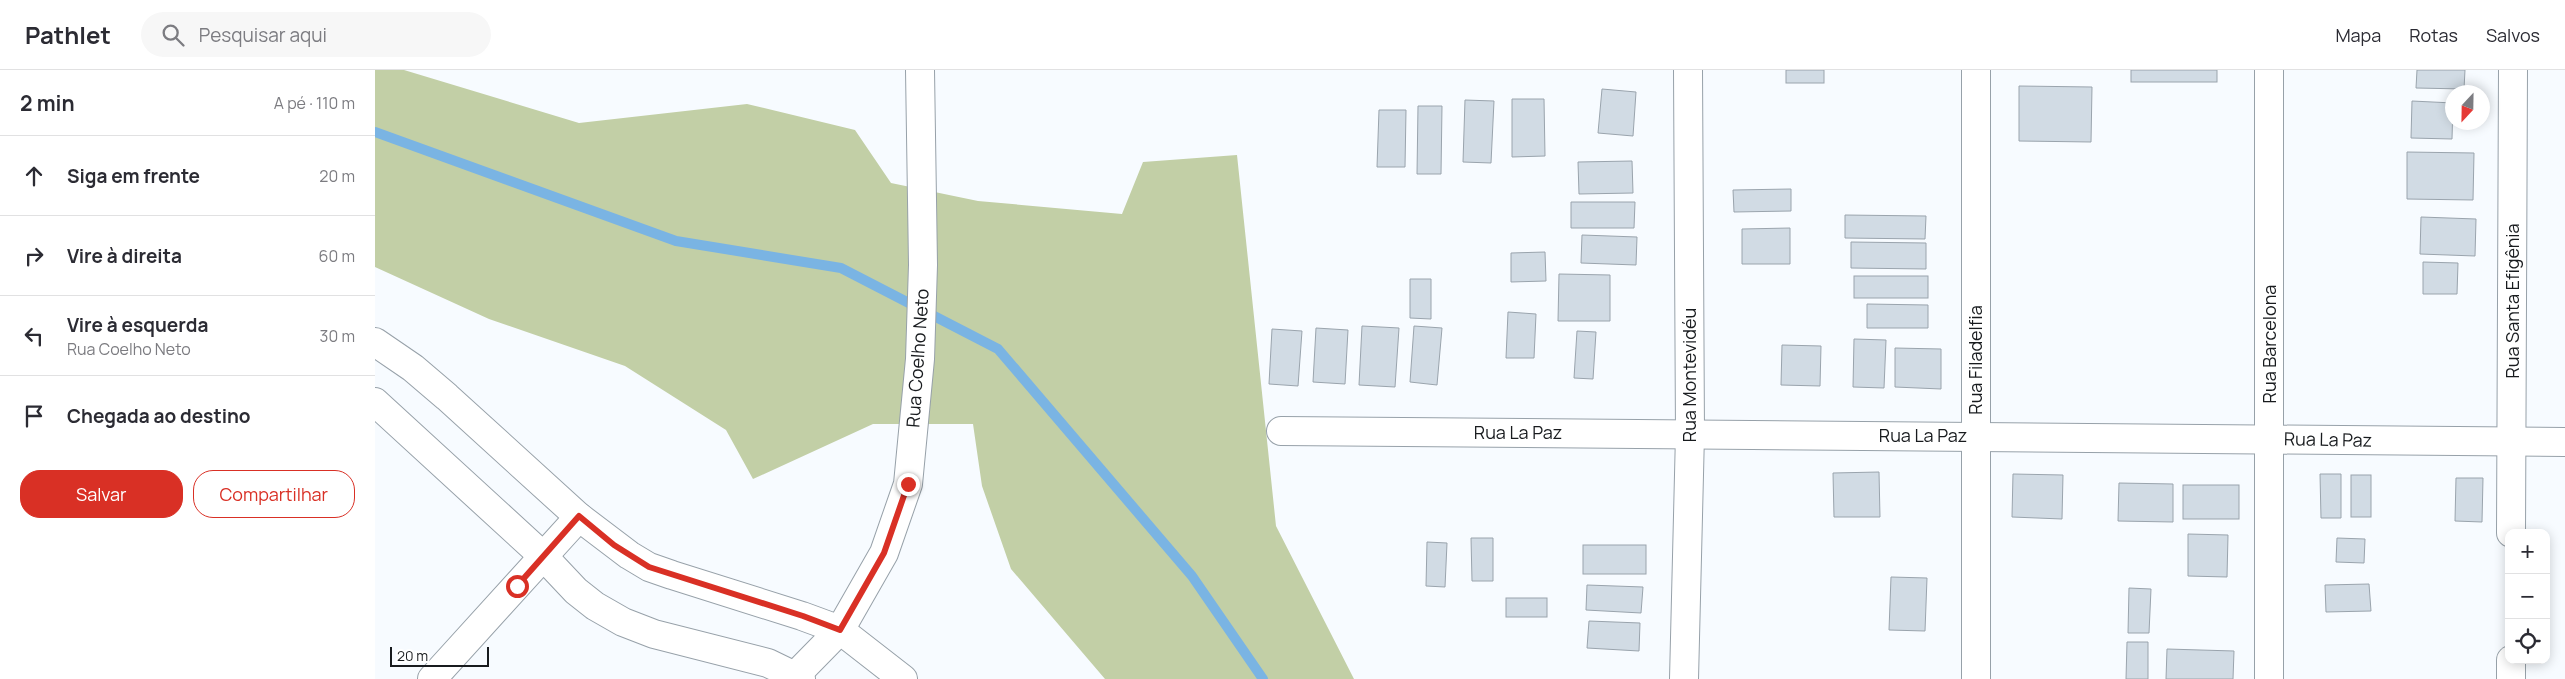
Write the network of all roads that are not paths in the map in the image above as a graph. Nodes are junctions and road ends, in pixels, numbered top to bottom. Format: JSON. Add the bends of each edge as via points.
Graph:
{"nodes":[{"id":1,"x":920,"y":70,"type":"edge"},
{"id":2,"x":1688,"y":70,"type":"edge"},
{"id":3,"x":1977,"y":70,"type":"edge"},
{"id":4,"x":2269,"y":70,"type":"edge"},
{"id":5,"x":2513,"y":70,"type":"edge"},
{"id":6,"x":375,"y":342,"type":"edge"},
{"id":7,"x":375,"y":402,"type":"edge"},
{"id":8,"x":1281,"y":431,"type":"dead end"},
{"id":9,"x":1690,"y":434,"type":"junction"},
{"id":10,"x":1974,"y":435,"type":"junction"},
{"id":11,"x":2268,"y":438,"type":"junction"},
{"id":12,"x":2511,"y":442,"type":"junction"},
{"id":13,"x":2565,"y":442,"type":"edge"},
{"id":14,"x":579,"y":516,"type":"junction"},
{"id":15,"x":2511,"y":529,"type":"edge"},
{"id":16,"x":543,"y":556,"type":"junction"},
{"id":17,"x":840,"y":630,"type":"junction"},
{"id":18,"x":2511,"y":664,"type":"edge"},
{"id":19,"x":796,"y":678,"type":"edge"},
{"id":20,"x":432,"y":679,"type":"edge"},
{"id":21,"x":903,"y":679,"type":"edge"},
{"id":22,"x":1684,"y":679,"type":"edge"},
{"id":23,"x":1976,"y":679,"type":"edge"},
{"id":24,"x":2269,"y":679,"type":"edge"},
{"id":25,"x":2511,"y":679,"type":"edge"}],
"edges":[{"from":1,"to":17,"type":"street","name":"Rua Coelho Neto","via":[[923,265],[920,359],[908,484],[884,553]]},
{"from":2,"to":9,"type":"street","name":"Rua Montevidéu"},
{"from":3,"to":10,"type":"street","name":"Rua Filadelfia"},
{"from":4,"to":11,"type":"street","name":"Rua Barcelona"},
{"from":5,"to":12,"type":"street","name":"Rua Santa Efigênia"},
{"from":6,"to":14,"type":"street","via":[[447,396]]},
{"from":7,"to":16,"type":"street"},
{"from":8,"to":9,"type":"street","name":"Rua La Paz"},
{"from":9,"to":10,"type":"street","name":"Rua La Paz"},
{"from":9,"to":22,"type":"street","name":"Rua Montevidéu"},
{"from":10,"to":11,"type":"street","name":"Rua La Paz"},
{"from":10,"to":23,"type":"street","name":"Rua Filadelfia"},
{"from":11,"to":12,"type":"street","name":"Rua La Paz"},
{"from":11,"to":24,"type":"street","name":"Rua Barcelona"},
{"from":12,"to":13,"type":"street","name":"Rua La Paz"},
{"from":12,"to":15,"type":"street","name":"Rua Santa Efigênia"},
{"from":14,"to":16,"type":"street"},
{"from":14,"to":17,"type":"street","via":[[614,545],[649,567]]},
{"from":16,"to":19,"type":"street","via":[[575,591],[623,622],[653,634],[769,662]]},
{"from":16,"to":20,"type":"street"},
{"from":17,"to":19,"type":"street","name":"Rua Coelho Neto"},
{"from":17,"to":21,"type":"street"},
{"from":18,"to":25,"type":"street"}]}
